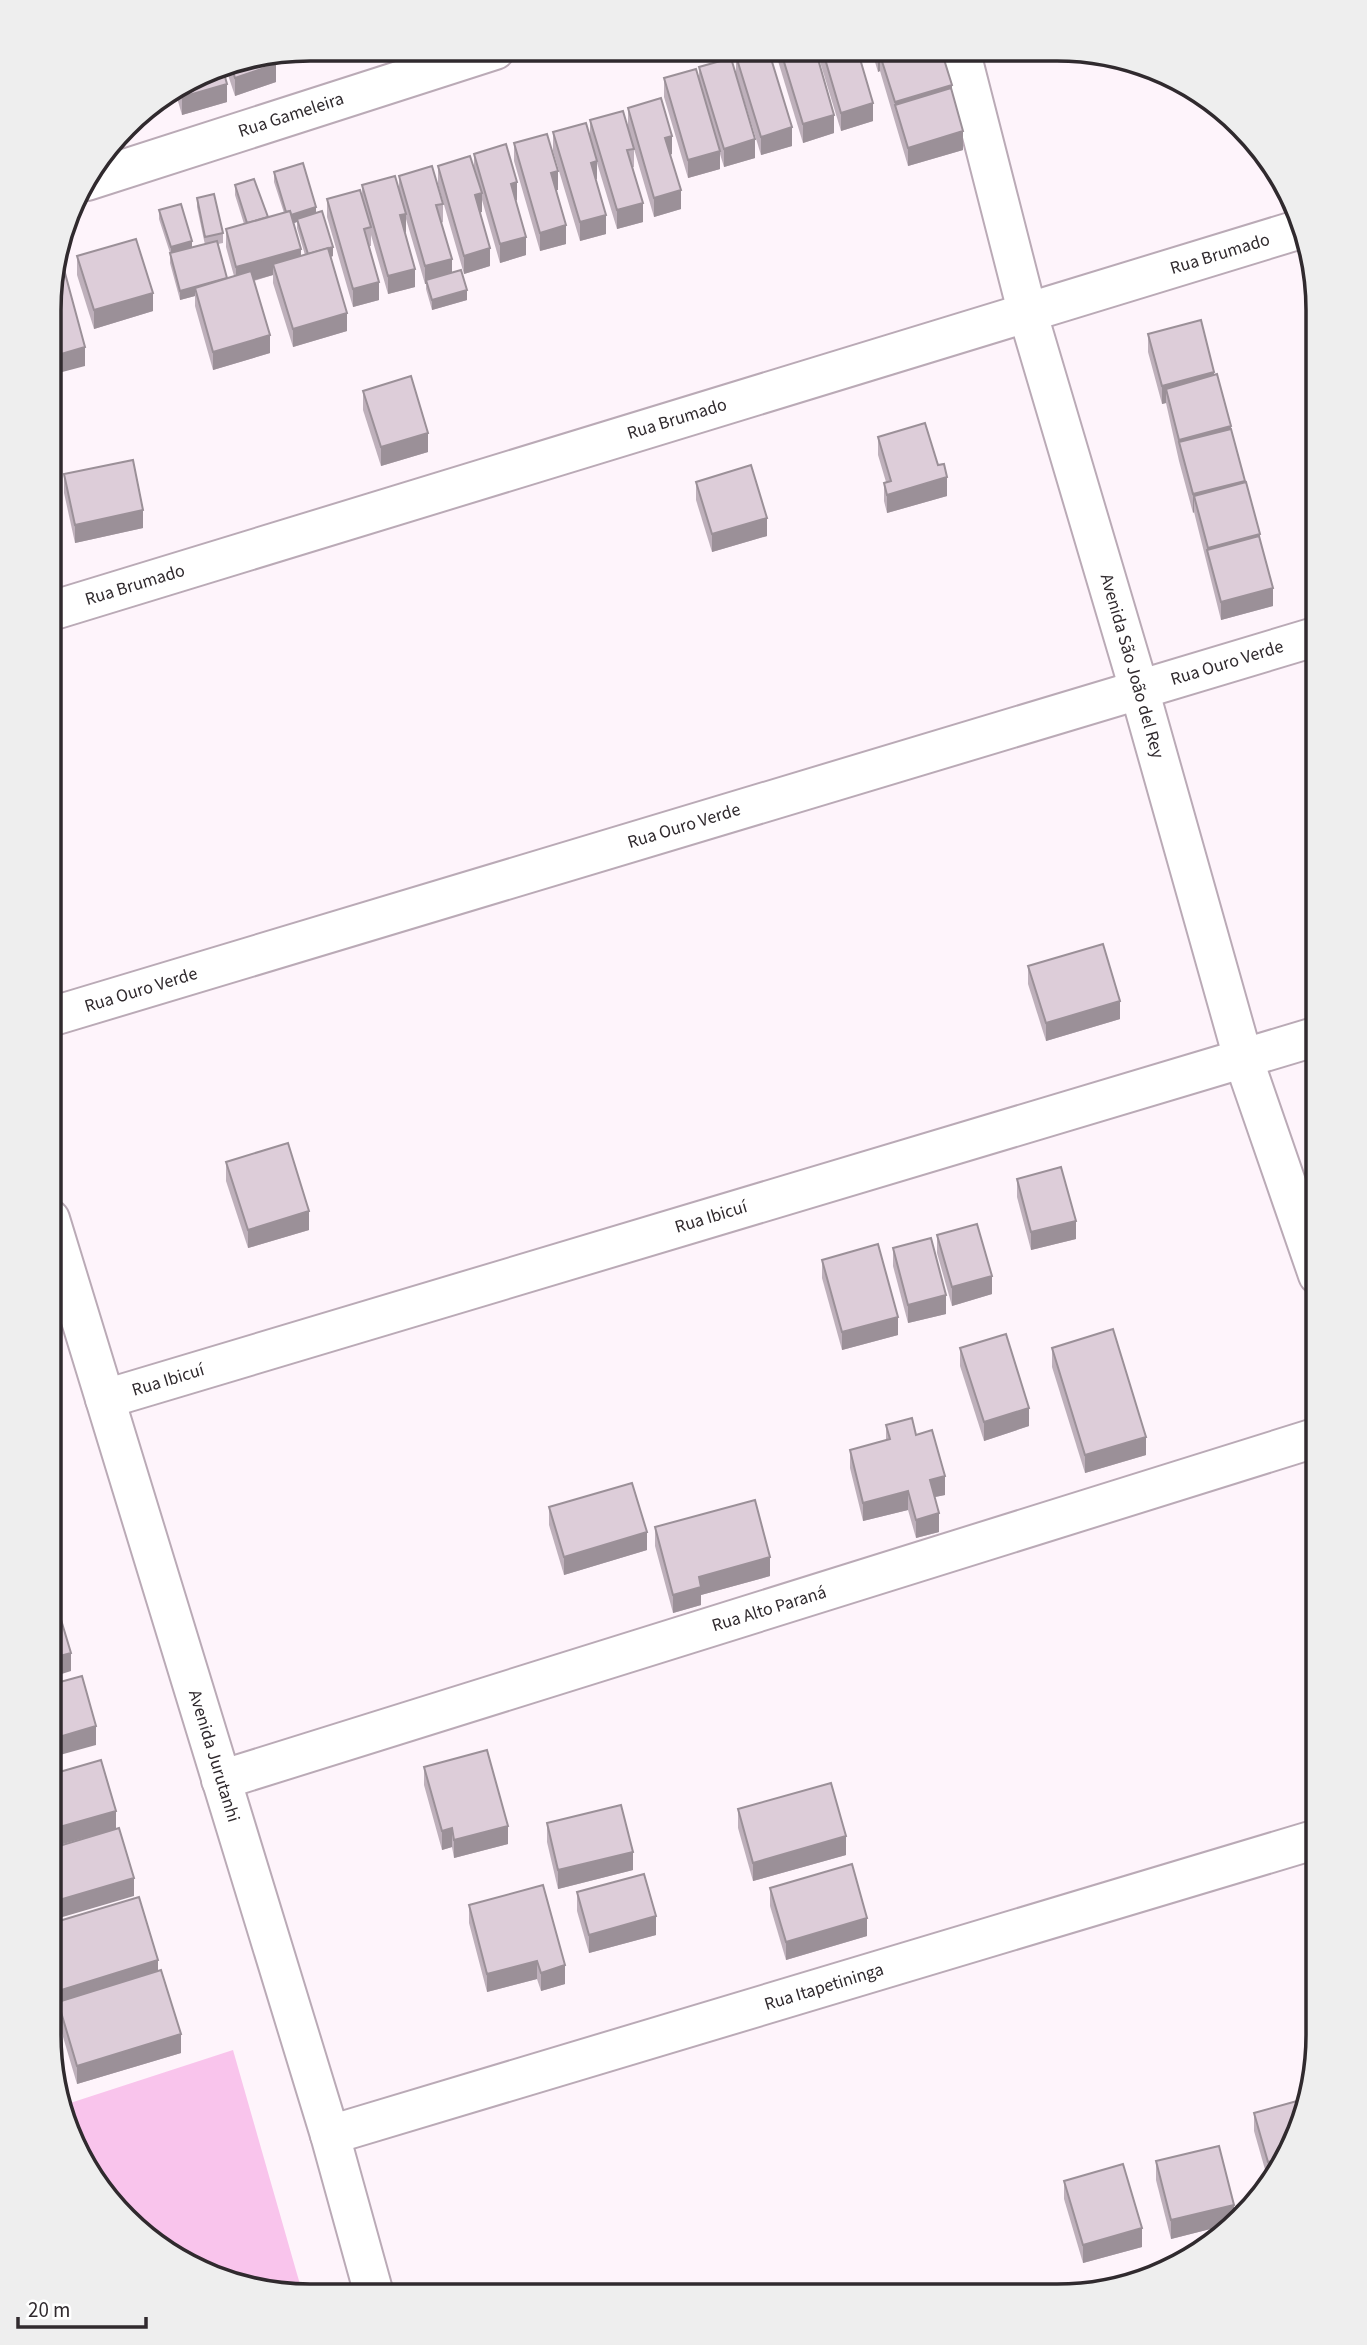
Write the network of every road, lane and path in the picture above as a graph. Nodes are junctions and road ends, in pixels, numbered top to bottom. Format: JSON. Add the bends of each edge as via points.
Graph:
{"nodes":[{"id":1,"x":963,"y":61,"type":"edge"},
{"id":2,"x":458,"y":62,"type":"edge"},
{"id":3,"x":100,"y":177,"type":"edge"},
{"id":4,"x":1293,"y":231,"type":"edge"},
{"id":5,"x":1027,"y":311,"type":"junction"},
{"id":6,"x":61,"y":608,"type":"edge"},
{"id":7,"x":1306,"y":640,"type":"edge"},
{"id":8,"x":1139,"y":689,"type":"junction"},
{"id":9,"x":61,"y":1014,"type":"edge"},
{"id":10,"x":1306,"y":1039,"type":"edge"},
{"id":11,"x":1244,"y":1058,"type":"junction"},
{"id":12,"x":1306,"y":1240,"type":"edge"},
{"id":13,"x":61,"y":1255,"type":"edge"},
{"id":14,"x":105,"y":1399,"type":"junction"},
{"id":15,"x":1306,"y":1441,"type":"edge"},
{"id":16,"x":221,"y":1780,"type":"junction"},
{"id":17,"x":1306,"y":1842,"type":"edge"},
{"id":18,"x":330,"y":2135,"type":"junction"},
{"id":19,"x":371,"y":2284,"type":"edge"}],
"edges":[{"from":1,"to":5,"type":"street","name":"Avenida São João del Rey"},
{"from":2,"to":3,"type":"street","name":"Rua Gameleira"},
{"from":4,"to":5,"type":"street","name":"Rua Brumado"},
{"from":5,"to":6,"type":"street","name":"Rua Brumado"},
{"from":5,"to":8,"type":"street","name":"Avenida São João del Rey"},
{"from":7,"to":8,"type":"street","name":"Rua Ouro Verde"},
{"from":8,"to":9,"type":"street","name":"Rua Ouro Verde"},
{"from":8,"to":11,"type":"street","name":"Avenida São João del Rey"},
{"from":10,"to":11,"type":"street","name":"Rua Ibicuí"},
{"from":11,"to":12,"type":"street","name":"Avenida São João del Rey"},
{"from":11,"to":14,"type":"street","name":"Rua Ibicuí"},
{"from":13,"to":14,"type":"street","name":"Avenida Jurutanhi"},
{"from":14,"to":16,"type":"street","name":"Avenida Jurutanhi"},
{"from":15,"to":16,"type":"street","name":"Rua Alto Paraná"},
{"from":16,"to":18,"type":"street","name":"Avenida Jurutanhi"},
{"from":17,"to":18,"type":"street","name":"Rua Itapetininga"},
{"from":18,"to":19,"type":"street","name":"Avenida Jurutanhi"}]}
